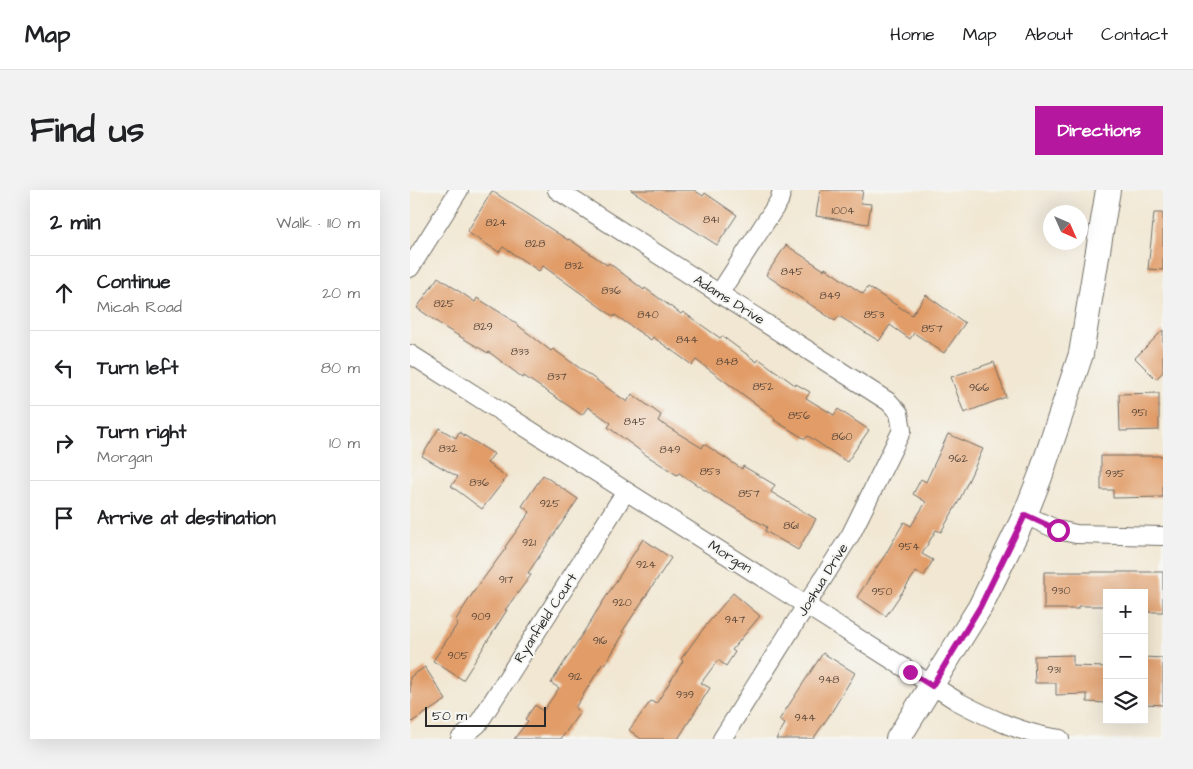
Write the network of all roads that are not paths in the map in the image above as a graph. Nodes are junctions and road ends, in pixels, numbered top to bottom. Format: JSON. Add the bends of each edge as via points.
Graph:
{"nodes":[{"id":1,"x":459,"y":190,"type":"edge"},
{"id":2,"x":556,"y":190,"type":"edge"},
{"id":3,"x":782,"y":190,"type":"edge"},
{"id":4,"x":1108,"y":190,"type":"edge"},
{"id":5,"x":410,"y":268,"type":"edge"},
{"id":6,"x":719,"y":294,"type":"junction"},
{"id":7,"x":410,"y":354,"type":"edge"},
{"id":8,"x":899,"y":413,"type":"joint"},
{"id":9,"x":626,"y":491,"type":"junction"},
{"id":10,"x":1025,"y":515,"type":"junction"},
{"id":11,"x":1163,"y":536,"type":"edge"},
{"id":12,"x":807,"y":606,"type":"junction"},
{"id":13,"x":932,"y":686,"type":"junction"},
{"id":14,"x":460,"y":739,"type":"edge"},
{"id":15,"x":722,"y":739,"type":"edge"},
{"id":16,"x":898,"y":739,"type":"edge"},
{"id":17,"x":1060,"y":739,"type":"edge"}],
"edges":[{"from":1,"to":5,"type":"street"},
{"from":2,"to":6,"type":"street","name":"Adams Drive"},
{"from":3,"to":6,"type":"street","via":[[779,201]]},
{"from":4,"to":10,"type":"main road","via":[[1081,354]]},
{"from":6,"to":8,"type":"street","name":"Adams Drive","via":[[889,402]]},
{"from":7,"to":9,"type":"street","name":"Morgan"},
{"from":8,"to":12,"type":"street","name":"Joshua Drive","via":[[902,430],[851,534]]},
{"from":9,"to":12,"type":"street","name":"Morgan"},
{"from":9,"to":14,"type":"street","name":"Ryanfield Court","via":[[478,724]]},
{"from":10,"to":11,"type":"street","via":[[1058,530],[1076,534]]},
{"from":10,"to":13,"type":"main road","via":[[980,607]]},
{"from":12,"to":13,"type":"street","name":"Morgan"},
{"from":12,"to":15,"type":"street","name":"Joshua Drive"},
{"from":13,"to":16,"type":"main road"},
{"from":13,"to":17,"type":"street","name":"Morgan","via":[[991,718],[1041,736]]}]}
